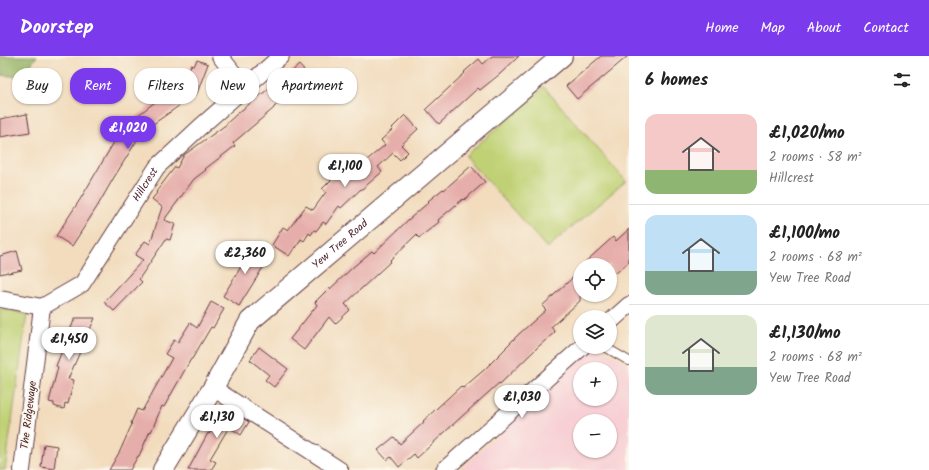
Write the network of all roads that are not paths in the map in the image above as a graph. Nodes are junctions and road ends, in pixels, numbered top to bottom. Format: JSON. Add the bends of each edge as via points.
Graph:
{"nodes":[{"id":1,"x":220,"y":56,"type":"edge"},
{"id":2,"x":281,"y":56,"type":"edge"},
{"id":3,"x":557,"y":57,"type":"edge"},
{"id":4,"x":229,"y":68,"type":"edge"},
{"id":5,"x":259,"y":76,"type":"edge"},
{"id":6,"x":227,"y":104,"type":"edge"},
{"id":7,"x":0,"y":299,"type":"edge"},
{"id":8,"x":629,"y":305,"type":"edge"},
{"id":9,"x":42,"y":308,"type":"junction"},
{"id":10,"x":617,"y":316,"type":"edge"},
{"id":11,"x":574,"y":354,"type":"edge"},
{"id":12,"x":617,"y":354,"type":"edge"},
{"id":13,"x":629,"y":361,"type":"edge"},
{"id":14,"x":213,"y":388,"type":"junction"},
{"id":15,"x":449,"y":468,"type":"edge"},
{"id":16,"x":22,"y":470,"type":"edge"},
{"id":17,"x":163,"y":470,"type":"edge"},
{"id":18,"x":340,"y":470,"type":"edge"}],
"edges":[{"from":1,"to":4,"type":"street"},
{"from":2,"to":5,"type":"street","name":"Hillcrest"},
{"from":3,"to":14,"type":"street","name":"Yew Tree Road","via":[[250,321]]},
{"from":6,"to":9,"type":"street","name":"Hillcrest","via":[[157,168],[82,284]]},
{"from":7,"to":9,"type":"street"},
{"from":8,"to":10,"type":"street"},
{"from":9,"to":16,"type":"street","name":"The Ridgewaye"},
{"from":11,"to":15,"type":"street"},
{"from":12,"to":13,"type":"lane"},
{"from":14,"to":17,"type":"street","name":"Yew Tree Road"},
{"from":14,"to":18,"type":"street"}]}
